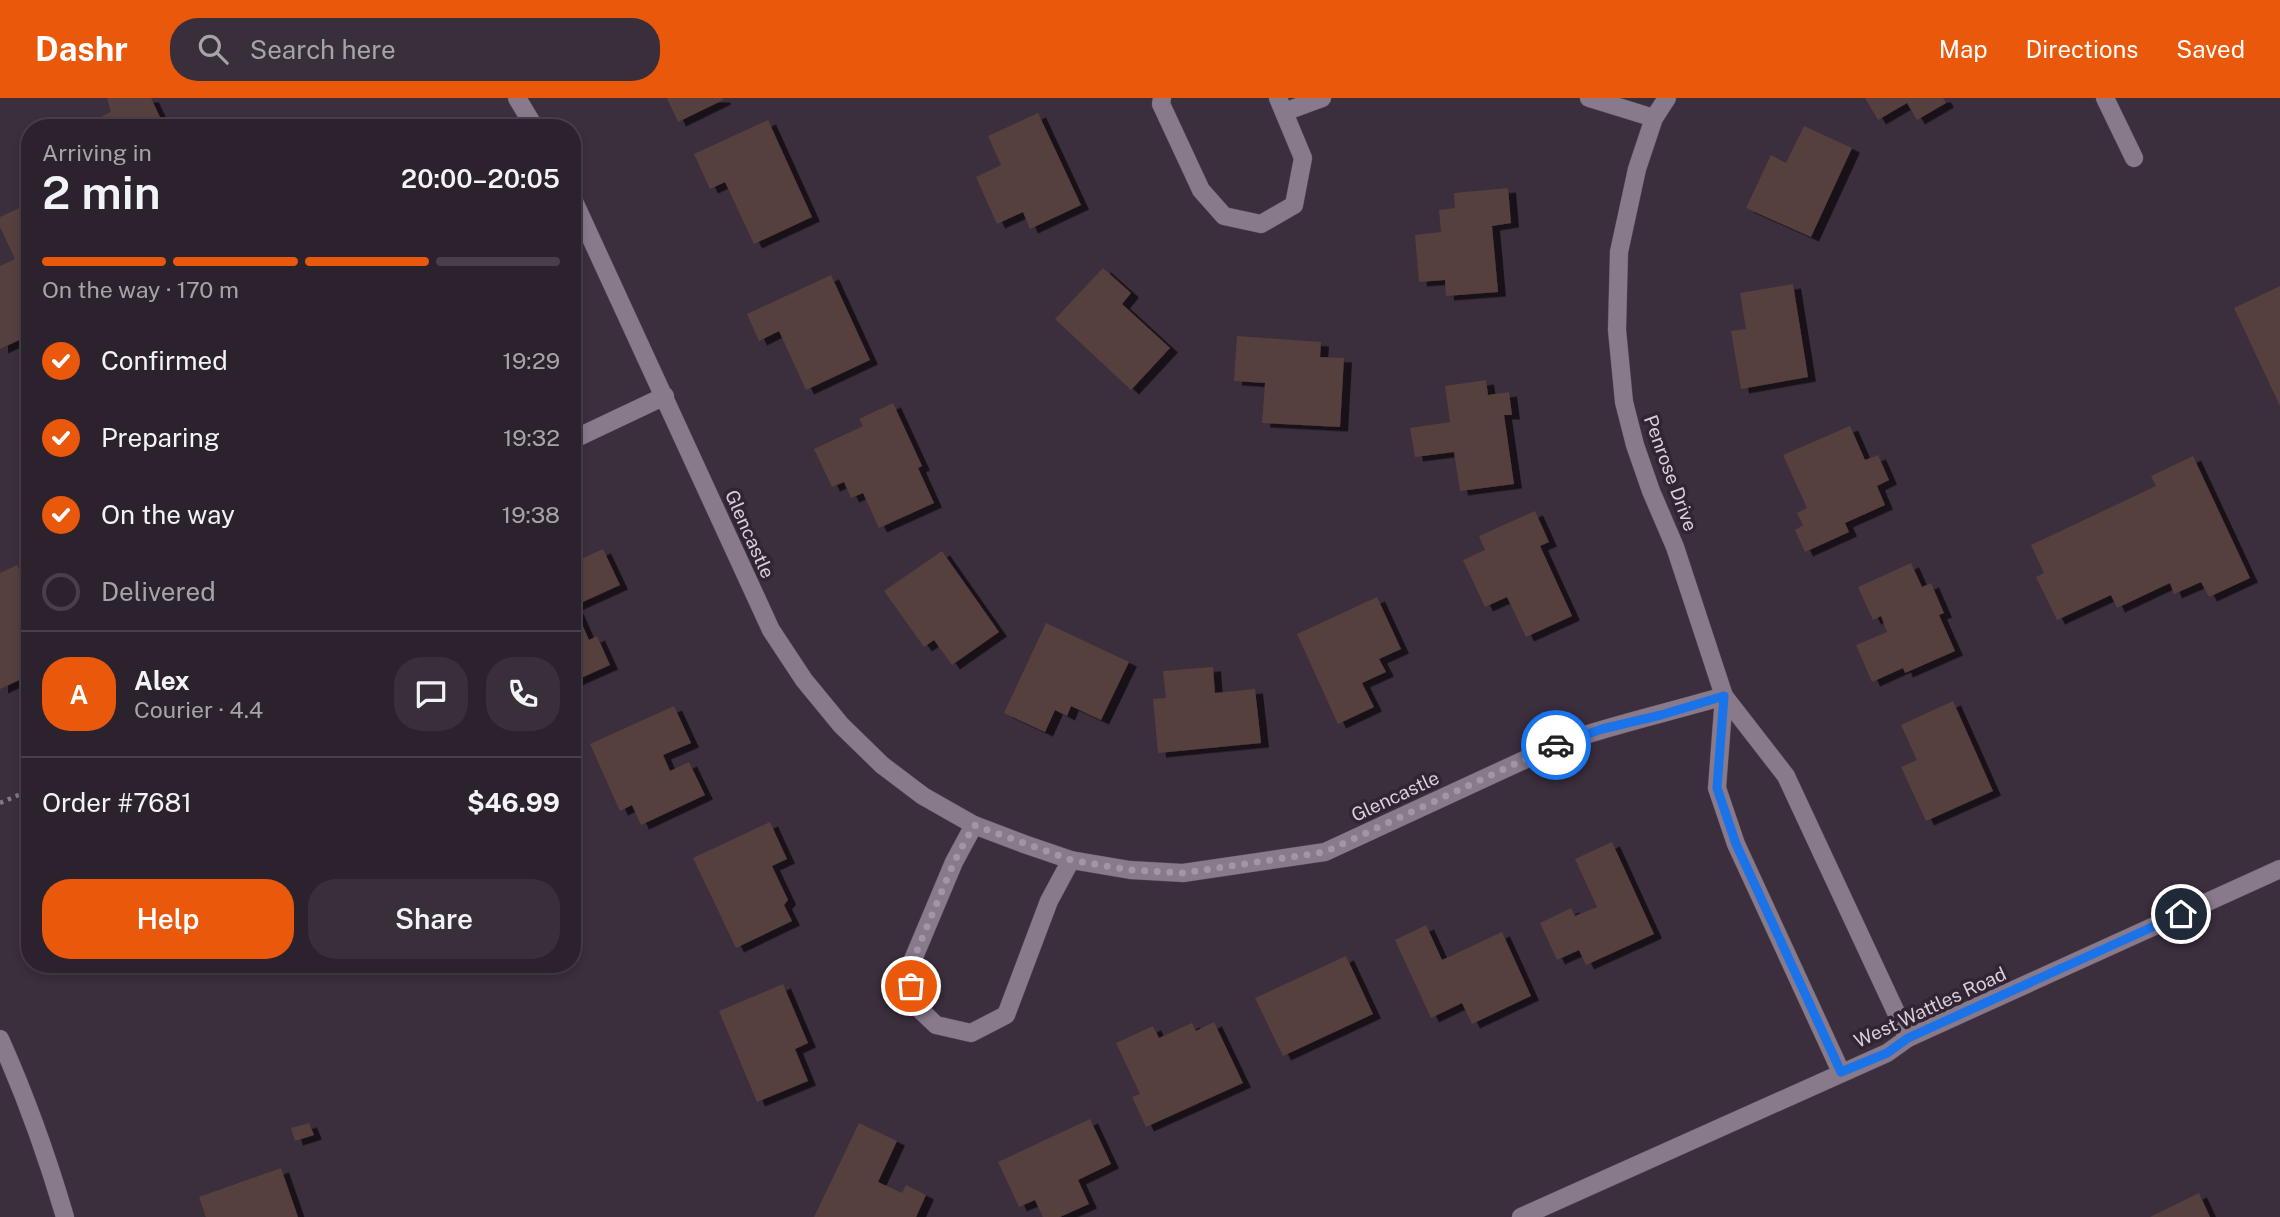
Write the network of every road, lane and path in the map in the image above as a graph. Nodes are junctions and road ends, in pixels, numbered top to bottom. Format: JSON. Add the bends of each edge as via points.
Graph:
{"nodes":[{"id":1,"x":517,"y":98,"type":"edge"},
{"id":2,"x":1161,"y":98,"type":"edge"},
{"id":3,"x":1322,"y":98,"type":"edge"},
{"id":4,"x":1589,"y":98,"type":"edge"},
{"id":5,"x":1667,"y":98,"type":"edge"},
{"id":6,"x":2105,"y":98,"type":"edge"},
{"id":7,"x":1281,"y":105,"type":"edge"},
{"id":8,"x":1654,"y":118,"type":"junction"},
{"id":9,"x":530,"y":119,"type":"edge"},
{"id":10,"x":2134,"y":158,"type":"dead end"},
{"id":11,"x":581,"y":216,"type":"edge"},
{"id":12,"x":665,"y":396,"type":"junction"},
{"id":13,"x":581,"y":436,"type":"edge"},
{"id":14,"x":1724,"y":696,"type":"junction"},
{"id":15,"x":21,"y":794,"type":"edge"},
{"id":16,"x":0,"y":803,"type":"edge"},
{"id":17,"x":974,"y":825,"type":"junction"},
{"id":18,"x":1071,"y":860,"type":"junction"},
{"id":19,"x":2280,"y":869,"type":"edge"},
{"id":20,"x":1908,"y":1038,"type":"junction"},
{"id":21,"x":0,"y":1039,"type":"edge"},
{"id":22,"x":1841,"y":1072,"type":"junction"},
{"id":23,"x":65,"y":1217,"type":"edge"},
{"id":24,"x":1521,"y":1217,"type":"edge"}],
"edges":[{"from":1,"to":9,"type":"street"},
{"from":2,"to":7,"type":"street","via":[[1201,190],[1224,216],[1261,223],[1294,205],[1303,158]]},
{"from":3,"to":7,"type":"street"},
{"from":4,"to":8,"type":"street"},
{"from":5,"to":8,"type":"street","name":"Penrose Drive"},
{"from":6,"to":10,"type":"street"},
{"from":8,"to":14,"type":"street","name":"Penrose Drive","via":[[1637,169],[1619,252],[1617,330],[1624,402]]},
{"from":11,"to":12,"type":"street","name":"Glencastle"},
{"from":12,"to":13,"type":"street"},
{"from":12,"to":17,"type":"street","name":"Glencastle","via":[[771,631],[804,680],[882,765],[923,796]]},
{"from":14,"to":18,"type":"street","name":"Glencastle","via":[[1563,742],[1325,852],[1183,873]]},
{"from":14,"to":20,"type":"street","name":"Penrose Drive","via":[[1786,776]]},
{"from":14,"to":22,"type":"street","name":"Penrose Drive","via":[[1717,788],[1736,844]]},
{"from":15,"to":16,"type":"path"},
{"from":17,"to":18,"type":"street","name":"Glencastle"},
{"from":17,"to":18,"type":"street","via":[[909,970],[912,1002],[936,1025],[971,1033],[1006,1015],[1049,901]]},
{"from":19,"to":20,"type":"street","name":"West Wattles Road"},
{"from":20,"to":22,"type":"street","name":"West Wattles Road","via":[[1887,1053]]},
{"from":21,"to":23,"type":"street"},
{"from":22,"to":24,"type":"street","name":"West Wattles Road"}]}
